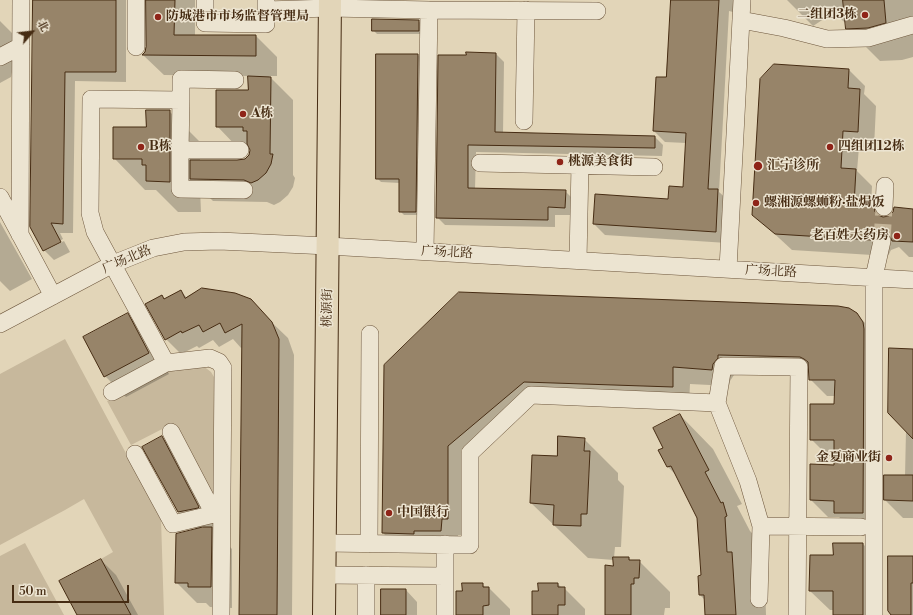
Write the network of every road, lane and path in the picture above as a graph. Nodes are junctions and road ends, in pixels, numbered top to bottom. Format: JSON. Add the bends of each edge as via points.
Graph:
{"nodes":[{"id":1,"x":21,"y":0,"type":"edge"},
{"id":2,"x":136,"y":0,"type":"edge"},
{"id":3,"x":205,"y":0,"type":"edge"},
{"id":4,"x":742,"y":0,"type":"edge"},
{"id":5,"x":330,"y":4,"type":"edge"},
{"id":6,"x":266,"y":5,"type":"edge"},
{"id":7,"x":429,"y":10,"type":"junction"},
{"id":8,"x":526,"y":10,"type":"junction"},
{"id":9,"x":597,"y":11,"type":"dead end"},
{"id":10,"x":741,"y":20,"type":"junction"},
{"id":11,"x":913,"y":25,"type":"edge"},
{"id":12,"x":21,"y":46,"type":"junction"},
{"id":13,"x":136,"y":47,"type":"dead end"},
{"id":14,"x":0,"y":57,"type":"edge"},
{"id":15,"x":235,"y":80,"type":"dead end"},
{"id":16,"x":181,"y":100,"type":"junction"},
{"id":17,"x":524,"y":121,"type":"dead end"},
{"id":18,"x":180,"y":150,"type":"junction"},
{"id":19,"x":240,"y":150,"type":"dead end"},
{"id":20,"x":480,"y":163,"type":"dead end"},
{"id":21,"x":580,"y":166,"type":"junction"},
{"id":22,"x":654,"y":168,"type":"dead end"},
{"id":23,"x":885,"y":186,"type":"dead end"},
{"id":24,"x":244,"y":190,"type":"dead end"},
{"id":25,"x":0,"y":197,"type":"edge"},
{"id":26,"x":884,"y":207,"type":"tunnel mouth"},
{"id":27,"x":20,"y":234,"type":"junction"},
{"id":28,"x":882,"y":241,"type":"tunnel mouth"},
{"id":29,"x":328,"y":246,"type":"junction"},
{"id":30,"x":425,"y":251,"type":"junction"},
{"id":31,"x":578,"y":260,"type":"junction"},
{"id":32,"x":113,"y":264,"type":"junction"},
{"id":33,"x":728,"y":269,"type":"junction"},
{"id":34,"x":874,"y":278,"type":"junction"},
{"id":35,"x":913,"y":280,"type":"edge"},
{"id":36,"x":53,"y":296,"type":"junction"},
{"id":37,"x":0,"y":324,"type":"edge"},
{"id":38,"x":370,"y":334,"type":"dead end"},
{"id":39,"x":166,"y":363,"type":"junction"},
{"id":40,"x":112,"y":392,"type":"dead end"},
{"id":41,"x":717,"y":403,"type":"junction"},
{"id":42,"x":171,"y":432,"type":"dead end"},
{"id":43,"x":134,"y":454,"type":"dead end"},
{"id":44,"x":218,"y":514,"type":"junction"},
{"id":45,"x":761,"y":526,"type":"junction"},
{"id":46,"x":798,"y":526,"type":"junction"},
{"id":47,"x":861,"y":527,"type":"dead end"},
{"id":48,"x":325,"y":543,"type":"junction"},
{"id":49,"x":369,"y":544,"type":"junction"},
{"id":50,"x":445,"y":544,"type":"junction"},
{"id":51,"x":324,"y":574,"type":"junction"},
{"id":52,"x":366,"y":575,"type":"junction"},
{"id":53,"x":445,"y":576,"type":"junction"},
{"id":54,"x":759,"y":599,"type":"dead end"},
{"id":55,"x":221,"y":615,"type":"edge"},
{"id":56,"x":324,"y":615,"type":"edge"},
{"id":57,"x":366,"y":615,"type":"edge"},
{"id":58,"x":444,"y":615,"type":"edge"},
{"id":59,"x":797,"y":615,"type":"edge"},
{"id":60,"x":874,"y":615,"type":"edge"}],
"edges":[{"from":1,"to":12,"type":"street"},
{"from":2,"to":13,"type":"street"},
{"from":3,"to":6,"type":"street","via":[[205,23],[266,24]]},
{"from":4,"to":10,"type":"street"},
{"from":5,"to":6,"type":"street"},
{"from":5,"to":7,"type":"street"},
{"from":5,"to":29,"type":"main road","name":"桃源街"},
{"from":7,"to":8,"type":"street"},
{"from":7,"to":30,"type":"street"},
{"from":8,"to":9,"type":"street"},
{"from":8,"to":17,"type":"street"},
{"from":10,"to":11,"type":"street","via":[[827,39],[868,38]]},
{"from":10,"to":33,"type":"street"},
{"from":12,"to":14,"type":"street"},
{"from":12,"to":27,"type":"street"},
{"from":15,"to":16,"type":"street","via":[[181,79]]},
{"from":16,"to":18,"type":"street"},
{"from":16,"to":32,"type":"street","via":[[91,99],[90,213],[95,232]]},
{"from":18,"to":19,"type":"street"},
{"from":18,"to":24,"type":"street","via":[[180,190]]},
{"from":20,"to":21,"type":"street"},
{"from":21,"to":22,"type":"street"},
{"from":21,"to":31,"type":"street"},
{"from":23,"to":26,"type":"street"},
{"from":25,"to":27,"type":"street"},
{"from":27,"to":36,"type":"street"},
{"from":28,"to":34,"type":"street"},
{"from":29,"to":30,"type":"street","name":"广场北路"},
{"from":29,"to":32,"type":"street","name":"广场北路","via":[[184,242],[153,248]]},
{"from":29,"to":48,"type":"main road","name":"桃源街"},
{"from":30,"to":31,"type":"street","name":"广场北路"},
{"from":31,"to":33,"type":"street","name":"广场北路"},
{"from":32,"to":36,"type":"street","name":"广场北路"},
{"from":32,"to":39,"type":"street"},
{"from":33,"to":34,"type":"street","name":"广场北路"},
{"from":34,"to":35,"type":"street","name":"广场北路"},
{"from":34,"to":60,"type":"street"},
{"from":36,"to":37,"type":"street","name":"广场北路"},
{"from":38,"to":49,"type":"street"},
{"from":39,"to":40,"type":"street"},
{"from":39,"to":44,"type":"street","via":[[210,358],[219,362],[223,368]]},
{"from":41,"to":45,"type":"street","via":[[748,480]]},
{"from":41,"to":46,"type":"street","via":[[723,366],[799,367]]},
{"from":41,"to":50,"type":"street","via":[[531,395],[470,452],[470,544]]},
{"from":42,"to":44,"type":"street"},
{"from":43,"to":44,"type":"street","via":[[173,524]]},
{"from":44,"to":55,"type":"street"},
{"from":45,"to":46,"type":"street"},
{"from":45,"to":54,"type":"street"},
{"from":46,"to":47,"type":"street"},
{"from":46,"to":59,"type":"street"},
{"from":48,"to":49,"type":"street"},
{"from":48,"to":51,"type":"main road","name":"桃源街"},
{"from":49,"to":50,"type":"street"},
{"from":50,"to":53,"type":"street"},
{"from":51,"to":52,"type":"street"},
{"from":51,"to":56,"type":"main road","name":"桃源街"},
{"from":52,"to":53,"type":"street"},
{"from":52,"to":57,"type":"street"},
{"from":53,"to":58,"type":"street"}]}
